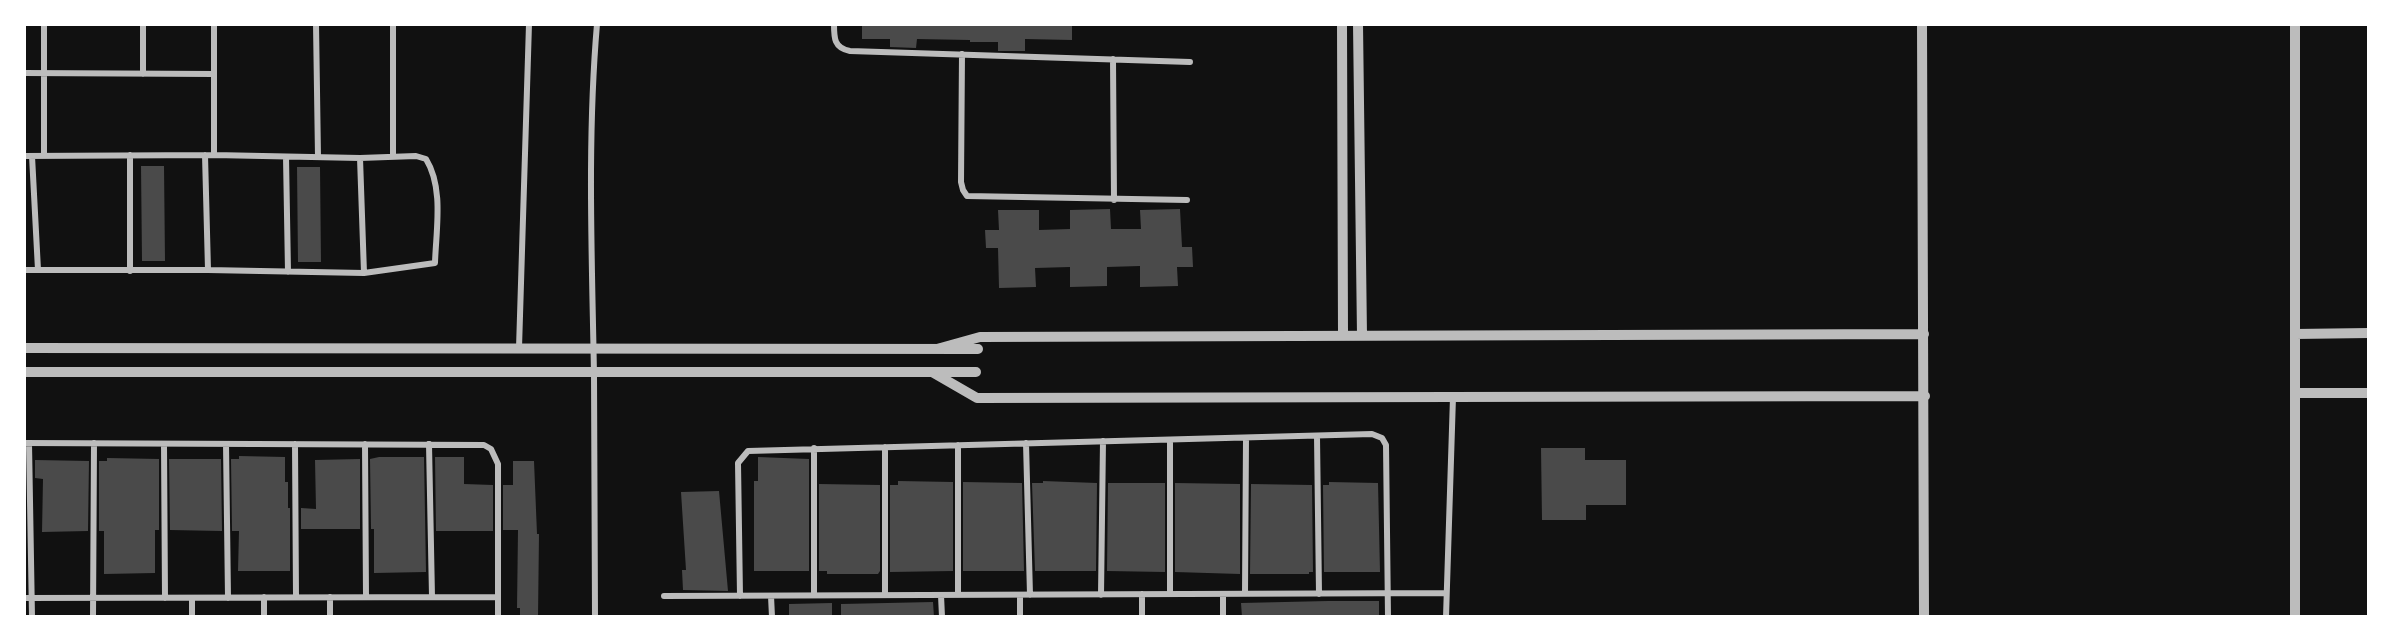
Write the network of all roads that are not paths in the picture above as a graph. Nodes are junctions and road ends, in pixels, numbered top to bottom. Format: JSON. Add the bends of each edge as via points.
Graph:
{"nodes":[{"id":1,"x":44,"y":24,"type":"edge"},
{"id":2,"x":143,"y":24,"type":"edge"},
{"id":3,"x":214,"y":24,"type":"edge"},
{"id":4,"x":316,"y":24,"type":"edge"},
{"id":5,"x":393,"y":24,"type":"edge"},
{"id":6,"x":529,"y":24,"type":"edge"},
{"id":7,"x":597,"y":24,"type":"edge"},
{"id":8,"x":834,"y":24,"type":"edge"},
{"id":9,"x":1342,"y":24,"type":"edge"},
{"id":10,"x":1358,"y":24,"type":"edge"},
{"id":11,"x":1922,"y":24,"type":"edge"},
{"id":12,"x":2295,"y":24,"type":"edge"},
{"id":13,"x":962,"y":54,"type":"junction"},
{"id":14,"x":1113,"y":59,"type":"junction"},
{"id":15,"x":1190,"y":62,"type":"dead end"},
{"id":16,"x":24,"y":73,"type":"edge"},
{"id":17,"x":44,"y":73,"type":"junction"},
{"id":18,"x":143,"y":74,"type":"junction"},
{"id":19,"x":214,"y":74,"type":"junction"},
{"id":20,"x":44,"y":155,"type":"junction"},
{"id":21,"x":130,"y":155,"type":"junction"},
{"id":22,"x":214,"y":155,"type":"junction"},
{"id":23,"x":24,"y":156,"type":"edge"},
{"id":24,"x":32,"y":156,"type":"junction"},
{"id":25,"x":205,"y":156,"type":"junction"},
{"id":26,"x":393,"y":156,"type":"junction"},
{"id":27,"x":286,"y":157,"type":"junction"},
{"id":28,"x":318,"y":158,"type":"junction"},
{"id":29,"x":360,"y":158,"type":"junction"},
{"id":30,"x":1113,"y":200,"type":"junction"},
{"id":31,"x":1187,"y":201,"type":"dead end"},
{"id":32,"x":24,"y":270,"type":"edge"},
{"id":33,"x":38,"y":270,"type":"junction"},
{"id":34,"x":208,"y":270,"type":"junction"},
{"id":35,"x":130,"y":271,"type":"junction"},
{"id":36,"x":288,"y":272,"type":"junction"},
{"id":37,"x":364,"y":273,"type":"junction"},
{"id":38,"x":1924,"y":333,"type":"junction"},
{"id":39,"x":2369,"y":333,"type":"edge"},
{"id":40,"x":2295,"y":334,"type":"junction"},
{"id":41,"x":1343,"y":336,"type":"junction"},
{"id":42,"x":1362,"y":336,"type":"junction"},
{"id":43,"x":24,"y":348,"type":"edge"},
{"id":44,"x":519,"y":348,"type":"junction"},
{"id":45,"x":593,"y":348,"type":"junction"},
{"id":46,"x":937,"y":349,"type":"junction"},
{"id":47,"x":978,"y":349,"type":"dead end"},
{"id":48,"x":24,"y":372,"type":"edge"},
{"id":49,"x":932,"y":372,"type":"junction"},
{"id":50,"x":976,"y":372,"type":"dead end"},
{"id":51,"x":594,"y":374,"type":"junction"},
{"id":52,"x":2295,"y":393,"type":"junction"},
{"id":53,"x":2369,"y":393,"type":"edge"},
{"id":54,"x":1925,"y":396,"type":"junction"},
{"id":55,"x":1453,"y":397,"type":"junction"},
{"id":56,"x":1317,"y":436,"type":"junction"},
{"id":57,"x":1246,"y":438,"type":"junction"},
{"id":58,"x":1170,"y":440,"type":"junction"},
{"id":59,"x":1103,"y":441,"type":"junction"},
{"id":60,"x":27,"y":443,"type":"edge"},
{"id":61,"x":94,"y":443,"type":"junction"},
{"id":62,"x":1026,"y":443,"type":"junction"},
{"id":63,"x":164,"y":444,"type":"junction"},
{"id":64,"x":226,"y":444,"type":"junction"},
{"id":65,"x":295,"y":444,"type":"junction"},
{"id":66,"x":364,"y":444,"type":"junction"},
{"id":67,"x":429,"y":444,"type":"junction"},
{"id":68,"x":958,"y":445,"type":"junction"},
{"id":69,"x":885,"y":447,"type":"junction"},
{"id":70,"x":814,"y":448,"type":"junction"},
{"id":71,"x":1387,"y":593,"type":"junction"},
{"id":72,"x":1446,"y":593,"type":"junction"},
{"id":73,"x":1142,"y":594,"type":"junction"},
{"id":74,"x":1170,"y":594,"type":"junction"},
{"id":75,"x":1222,"y":594,"type":"junction"},
{"id":76,"x":1245,"y":594,"type":"junction"},
{"id":77,"x":1318,"y":594,"type":"junction"},
{"id":78,"x":814,"y":595,"type":"junction"},
{"id":79,"x":941,"y":595,"type":"junction"},
{"id":80,"x":958,"y":595,"type":"junction"},
{"id":81,"x":1020,"y":595,"type":"junction"},
{"id":82,"x":1030,"y":595,"type":"junction"},
{"id":83,"x":1101,"y":595,"type":"junction"},
{"id":84,"x":664,"y":596,"type":"dead end"},
{"id":85,"x":740,"y":596,"type":"junction"},
{"id":86,"x":771,"y":596,"type":"junction"},
{"id":87,"x":885,"y":596,"type":"junction"},
{"id":88,"x":93,"y":597,"type":"junction"},
{"id":89,"x":264,"y":597,"type":"junction"},
{"id":90,"x":296,"y":597,"type":"junction"},
{"id":91,"x":330,"y":597,"type":"junction"},
{"id":92,"x":366,"y":597,"type":"junction"},
{"id":93,"x":432,"y":597,"type":"junction"},
{"id":94,"x":498,"y":597,"type":"junction"},
{"id":95,"x":24,"y":598,"type":"edge"},
{"id":96,"x":32,"y":598,"type":"junction"},
{"id":97,"x":165,"y":598,"type":"junction"},
{"id":98,"x":192,"y":598,"type":"junction"},
{"id":99,"x":228,"y":598,"type":"junction"},
{"id":100,"x":32,"y":617,"type":"edge"},
{"id":101,"x":93,"y":617,"type":"edge"},
{"id":102,"x":192,"y":617,"type":"edge"},
{"id":103,"x":264,"y":617,"type":"edge"},
{"id":104,"x":330,"y":617,"type":"edge"},
{"id":105,"x":498,"y":617,"type":"edge"},
{"id":106,"x":595,"y":617,"type":"edge"},
{"id":107,"x":772,"y":617,"type":"edge"},
{"id":108,"x":942,"y":617,"type":"edge"},
{"id":109,"x":1020,"y":617,"type":"edge"},
{"id":110,"x":1142,"y":617,"type":"edge"},
{"id":111,"x":1223,"y":617,"type":"edge"},
{"id":112,"x":1388,"y":617,"type":"edge"},
{"id":113,"x":1446,"y":617,"type":"edge"},
{"id":114,"x":1924,"y":617,"type":"edge"},
{"id":115,"x":2295,"y":617,"type":"edge"}],
"edges":[{"from":1,"to":17,"type":"street"},
{"from":2,"to":18,"type":"street"},
{"from":3,"to":19,"type":"street"},
{"from":4,"to":28,"type":"street"},
{"from":5,"to":26,"type":"street"},
{"from":6,"to":44,"type":"street"},
{"from":7,"to":45,"type":"street","via":[[591,91]]},
{"from":8,"to":13,"type":"street","via":[[834,39],[843,50]]},
{"from":9,"to":41,"type":"street"},
{"from":10,"to":42,"type":"street"},
{"from":11,"to":38,"type":"street"},
{"from":12,"to":40,"type":"street"},
{"from":13,"to":14,"type":"street"},
{"from":13,"to":30,"type":"street","via":[[961,182],[967,196]]},
{"from":14,"to":15,"type":"street"},
{"from":14,"to":30,"type":"street"},
{"from":16,"to":17,"type":"street"},
{"from":17,"to":18,"type":"street"},
{"from":17,"to":20,"type":"street"},
{"from":18,"to":19,"type":"street"},
{"from":19,"to":22,"type":"street"},
{"from":20,"to":21,"type":"street"},
{"from":20,"to":24,"type":"street"},
{"from":21,"to":25,"type":"street"},
{"from":21,"to":35,"type":"street"},
{"from":22,"to":25,"type":"street"},
{"from":22,"to":27,"type":"street"},
{"from":23,"to":24,"type":"street"},
{"from":24,"to":33,"type":"street"},
{"from":25,"to":34,"type":"street"},
{"from":26,"to":29,"type":"street"},
{"from":26,"to":37,"type":"street","via":[[416,156],[426,159],[431,166],[437,195],[435,264]]},
{"from":27,"to":28,"type":"street"},
{"from":27,"to":36,"type":"street"},
{"from":28,"to":29,"type":"street"},
{"from":29,"to":37,"type":"street"},
{"from":30,"to":31,"type":"street"},
{"from":32,"to":33,"type":"street"},
{"from":33,"to":35,"type":"street"},
{"from":34,"to":35,"type":"street"},
{"from":34,"to":36,"type":"street"},
{"from":36,"to":37,"type":"street"},
{"from":38,"to":42,"type":"street"},
{"from":38,"to":54,"type":"street"},
{"from":39,"to":40,"type":"street"},
{"from":40,"to":52,"type":"street"},
{"from":41,"to":42,"type":"street"},
{"from":41,"to":46,"type":"street","via":[[980,337]]},
{"from":43,"to":44,"type":"street"},
{"from":44,"to":45,"type":"street"},
{"from":45,"to":46,"type":"street"},
{"from":45,"to":51,"type":"street"},
{"from":46,"to":47,"type":"street"},
{"from":48,"to":51,"type":"street"},
{"from":49,"to":50,"type":"street"},
{"from":49,"to":51,"type":"street"},
{"from":49,"to":55,"type":"street","via":[[977,398]]},
{"from":51,"to":106,"type":"street"},
{"from":52,"to":53,"type":"street"},
{"from":52,"to":115,"type":"street"},
{"from":54,"to":55,"type":"street"},
{"from":54,"to":114,"type":"street"},
{"from":55,"to":72,"type":"street"},
{"from":56,"to":57,"type":"street"},
{"from":56,"to":71,"type":"street","via":[[1372,434],[1382,438],[1386,445]]},
{"from":56,"to":77,"type":"street"},
{"from":57,"to":58,"type":"street"},
{"from":57,"to":76,"type":"street"},
{"from":58,"to":59,"type":"street"},
{"from":58,"to":74,"type":"street"},
{"from":59,"to":62,"type":"street"},
{"from":59,"to":83,"type":"street"},
{"from":60,"to":61,"type":"street"},
{"from":60,"to":96,"type":"street"},
{"from":61,"to":63,"type":"street"},
{"from":61,"to":88,"type":"street"},
{"from":62,"to":68,"type":"street"},
{"from":62,"to":82,"type":"street"},
{"from":63,"to":64,"type":"street"},
{"from":63,"to":97,"type":"street"},
{"from":64,"to":65,"type":"street"},
{"from":64,"to":99,"type":"street"},
{"from":65,"to":66,"type":"street"},
{"from":65,"to":90,"type":"street"},
{"from":66,"to":67,"type":"street"},
{"from":66,"to":92,"type":"street"},
{"from":67,"to":93,"type":"street"},
{"from":67,"to":94,"type":"street","via":[[484,445],[494,454],[498,464]]},
{"from":68,"to":69,"type":"street"},
{"from":68,"to":80,"type":"street"},
{"from":69,"to":70,"type":"street"},
{"from":69,"to":87,"type":"street"},
{"from":70,"to":78,"type":"street"},
{"from":70,"to":85,"type":"street","via":[[748,451],[738,464]]},
{"from":71,"to":72,"type":"street"},
{"from":71,"to":77,"type":"street"},
{"from":71,"to":112,"type":"street"},
{"from":72,"to":113,"type":"street"},
{"from":73,"to":74,"type":"street"},
{"from":73,"to":83,"type":"street"},
{"from":73,"to":110,"type":"street"},
{"from":74,"to":75,"type":"street"},
{"from":75,"to":76,"type":"street"},
{"from":75,"to":111,"type":"street"},
{"from":76,"to":77,"type":"street"},
{"from":78,"to":86,"type":"street"},
{"from":78,"to":87,"type":"street"},
{"from":79,"to":80,"type":"street"},
{"from":79,"to":87,"type":"street"},
{"from":79,"to":108,"type":"street"},
{"from":80,"to":81,"type":"street"},
{"from":81,"to":82,"type":"street"},
{"from":81,"to":109,"type":"street"},
{"from":82,"to":83,"type":"street"},
{"from":84,"to":85,"type":"street"},
{"from":85,"to":86,"type":"street"},
{"from":86,"to":107,"type":"street"},
{"from":88,"to":96,"type":"street"},
{"from":88,"to":97,"type":"street"},
{"from":88,"to":101,"type":"street"},
{"from":89,"to":90,"type":"street"},
{"from":89,"to":99,"type":"street"},
{"from":89,"to":103,"type":"street"},
{"from":90,"to":91,"type":"street"},
{"from":91,"to":92,"type":"street"},
{"from":91,"to":104,"type":"street"},
{"from":92,"to":93,"type":"street"},
{"from":93,"to":94,"type":"street"},
{"from":94,"to":105,"type":"street"},
{"from":95,"to":96,"type":"street"},
{"from":96,"to":100,"type":"street"},
{"from":97,"to":98,"type":"street"},
{"from":98,"to":99,"type":"street"},
{"from":98,"to":102,"type":"street"}]}
